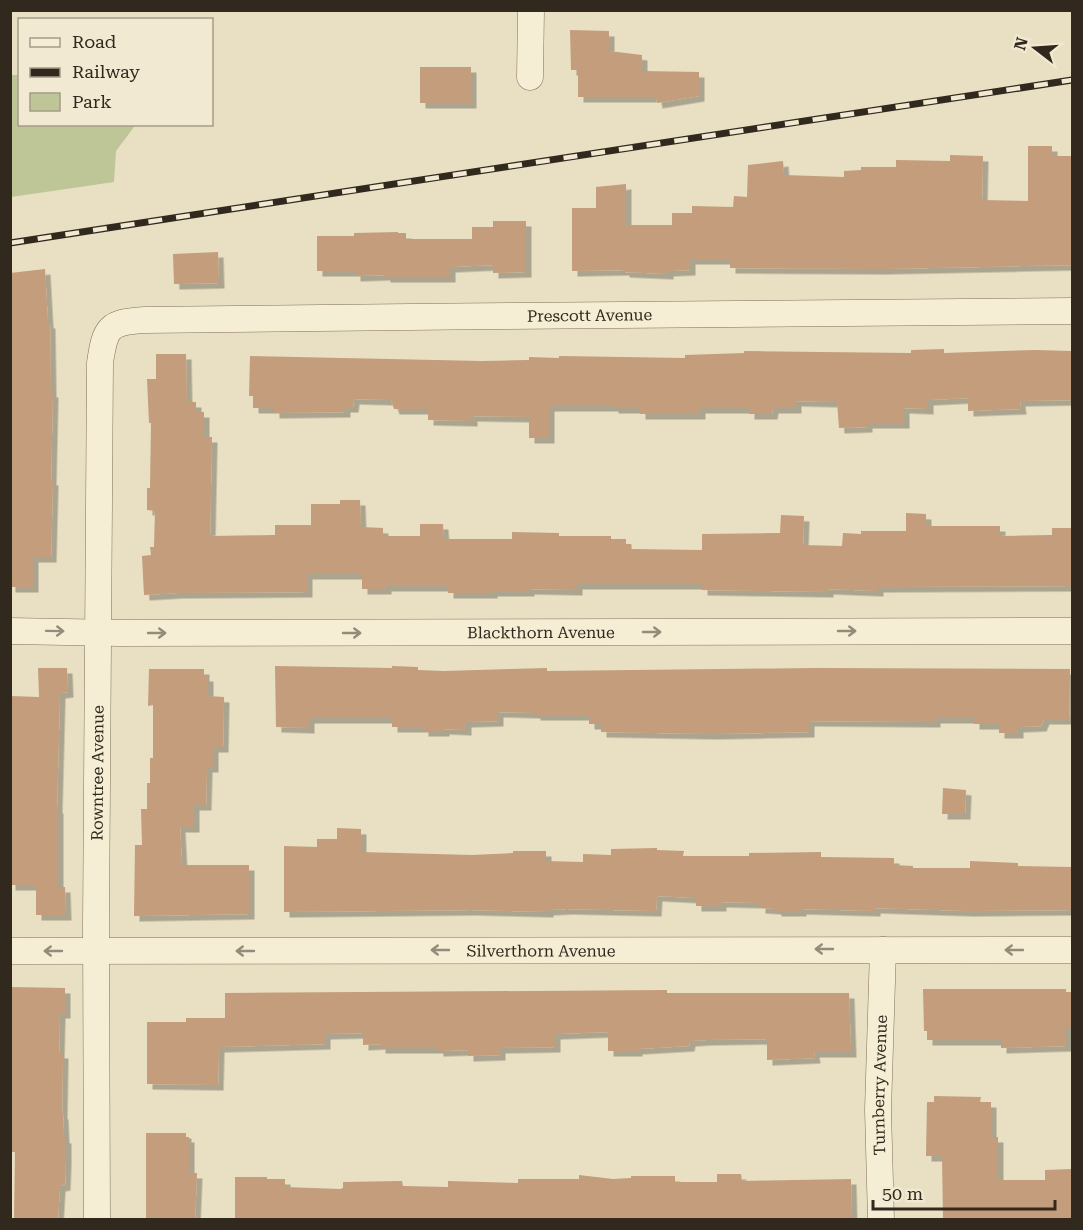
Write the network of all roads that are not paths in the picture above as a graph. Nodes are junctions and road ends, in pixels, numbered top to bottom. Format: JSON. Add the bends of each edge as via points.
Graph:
{"nodes":[{"id":1,"x":531,"y":10,"type":"edge"},
{"id":2,"x":530,"y":77,"type":"dead end"},
{"id":3,"x":1072,"y":310,"type":"edge"},
{"id":4,"x":110,"y":329,"type":"joint"},
{"id":5,"x":10,"y":631,"type":"edge"},
{"id":6,"x":1072,"y":631,"type":"edge"},
{"id":7,"x":99,"y":632,"type":"junction"},
{"id":8,"x":883,"y":950,"type":"junction"},
{"id":9,"x":1072,"y":950,"type":"edge"},
{"id":10,"x":10,"y":951,"type":"edge"},
{"id":11,"x":96,"y":951,"type":"junction"},
{"id":12,"x":97,"y":1220,"type":"edge"},
{"id":13,"x":881,"y":1220,"type":"edge"}],
"edges":[{"from":1,"to":2,"type":"street"},
{"from":3,"to":4,"type":"street","name":"Prescott Avenue","via":[[145,320],[122,321]]},
{"from":4,"to":7,"type":"street","name":"Rowntree Avenue","via":[[100,363]]},
{"from":5,"to":7,"type":"street","name":"Blackthorn Avenue","one_way":true},
{"from":7,"to":6,"type":"street","name":"Blackthorn Avenue","one_way":true},
{"from":7,"to":11,"type":"street","name":"Rowntree Avenue"},
{"from":9,"to":8,"type":"street","name":"Silverthorn Avenue","one_way":true},
{"from":8,"to":11,"type":"street","name":"Silverthorn Avenue","one_way":true},
{"from":8,"to":13,"type":"street","name":"Turnberry Avenue","via":[[878,1110]]},
{"from":11,"to":10,"type":"street","name":"Silverthorn Avenue","one_way":true},
{"from":11,"to":12,"type":"street","name":"Rowntree Avenue"}]}
